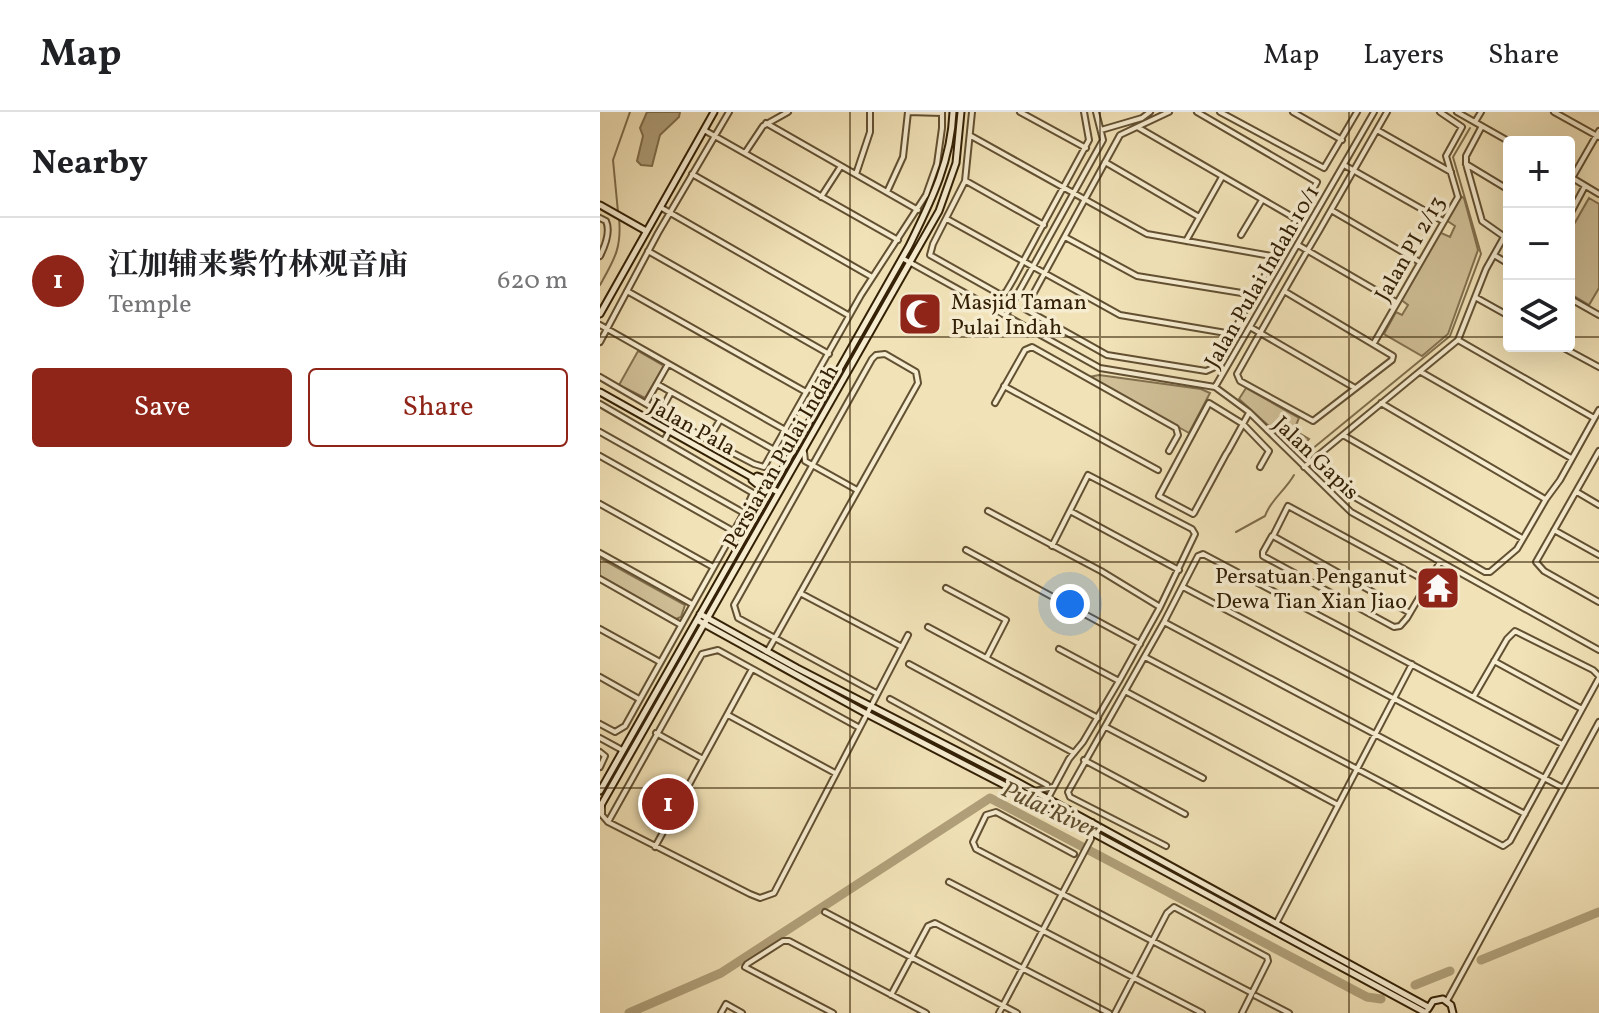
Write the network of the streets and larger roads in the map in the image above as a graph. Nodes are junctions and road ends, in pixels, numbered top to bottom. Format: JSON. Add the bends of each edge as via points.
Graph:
{"nodes":[{"id":1,"x":714,"y":112,"type":"edge"},
{"id":2,"x":729,"y":112,"type":"edge"},
{"id":3,"x":788,"y":112,"type":"edge"},
{"id":4,"x":870,"y":112,"type":"edge"},
{"id":5,"x":908,"y":112,"type":"edge"},
{"id":6,"x":953,"y":112,"type":"edge"},
{"id":7,"x":961,"y":112,"type":"edge"},
{"id":8,"x":972,"y":112,"type":"edge"},
{"id":9,"x":1020,"y":112,"type":"edge"},
{"id":10,"x":1084,"y":112,"type":"edge"},
{"id":11,"x":1096,"y":112,"type":"edge"},
{"id":12,"x":1138,"y":112,"type":"edge"},
{"id":13,"x":1150,"y":112,"type":"edge"},
{"id":14,"x":1169,"y":112,"type":"edge"},
{"id":15,"x":1197,"y":112,"type":"edge"},
{"id":16,"x":1220,"y":112,"type":"edge"},
{"id":17,"x":1293,"y":112,"type":"edge"},
{"id":18,"x":1357,"y":112,"type":"edge"},
{"id":19,"x":1374,"y":112,"type":"edge"},
{"id":20,"x":1387,"y":112,"type":"edge"},
{"id":21,"x":1440,"y":112,"type":"edge"},
{"id":22,"x":1457,"y":112,"type":"edge"},
{"id":23,"x":1481,"y":112,"type":"edge"},
{"id":24,"x":1554,"y":112,"type":"edge"},
{"id":25,"x":942,"y":113,"type":"edge"},
{"id":26,"x":1142,"y":118,"type":"junction"},
{"id":27,"x":1475,"y":122,"type":"junction"},
{"id":28,"x":766,"y":123,"type":"junction"},
{"id":29,"x":1482,"y":126,"type":"junction"},
{"id":30,"x":1139,"y":128,"type":"junction"},
{"id":31,"x":704,"y":130,"type":"junction"},
{"id":32,"x":1101,"y":130,"type":"junction"},
{"id":33,"x":1377,"y":130,"type":"junction"},
{"id":34,"x":1598,"y":135,"type":"edge"},
{"id":35,"x":715,"y":136,"type":"junction"},
{"id":36,"x":970,"y":136,"type":"junction"},
{"id":37,"x":1503,"y":138,"type":"edge"},
{"id":38,"x":1342,"y":140,"type":"junction"},
{"id":39,"x":1086,"y":148,"type":"junction"},
{"id":40,"x":745,"y":153,"type":"junction"},
{"id":41,"x":1105,"y":162,"type":"junction"},
{"id":42,"x":1466,"y":164,"type":"junction"},
{"id":43,"x":1344,"y":165,"type":"junction"},
{"id":44,"x":841,"y":166,"type":"junction"},
{"id":45,"x":1353,"y":170,"type":"junction"},
{"id":46,"x":1575,"y":170,"type":"edge"},
{"id":47,"x":1451,"y":172,"type":"junction"},
{"id":48,"x":692,"y":174,"type":"junction"},
{"id":49,"x":856,"y":174,"type":"junction"},
{"id":50,"x":1222,"y":177,"type":"junction"},
{"id":51,"x":1575,"y":180,"type":"edge"},
{"id":52,"x":965,"y":181,"type":"junction"},
{"id":53,"x":1503,"y":186,"type":"edge"},
{"id":54,"x":1586,"y":186,"type":"junction"},
{"id":55,"x":1065,"y":189,"type":"junction"},
{"id":56,"x":887,"y":192,"type":"junction"},
{"id":57,"x":1074,"y":194,"type":"junction"},
{"id":58,"x":1599,"y":194,"type":"edge"},
{"id":59,"x":821,"y":197,"type":"junction"},
{"id":60,"x":1085,"y":200,"type":"junction"},
{"id":61,"x":1262,"y":200,"type":"junction"},
{"id":62,"x":600,"y":205,"type":"edge"},
{"id":63,"x":660,"y":207,"type":"junction"},
{"id":64,"x":1574,"y":208,"type":"edge"},
{"id":65,"x":918,"y":210,"type":"junction"},
{"id":66,"x":1331,"y":210,"type":"junction"},
{"id":67,"x":671,"y":213,"type":"junction"},
{"id":68,"x":1199,"y":217,"type":"junction"},
{"id":69,"x":600,"y":218,"type":"edge"},
{"id":70,"x":947,"y":219,"type":"junction"},
{"id":71,"x":1298,"y":220,"type":"junction"},
{"id":72,"x":1443,"y":222,"type":"junction"},
{"id":73,"x":1044,"y":225,"type":"junction"},
{"id":74,"x":646,"y":231,"type":"junction"},
{"id":75,"x":1241,"y":235,"type":"dead end"},
{"id":76,"x":1503,"y":235,"type":"edge"},
{"id":77,"x":1065,"y":237,"type":"junction"},
{"id":78,"x":898,"y":240,"type":"junction"},
{"id":79,"x":1186,"y":241,"type":"junction"},
{"id":80,"x":1503,"y":243,"type":"edge"},
{"id":81,"x":1298,"y":245,"type":"junction"},
{"id":82,"x":648,"y":251,"type":"junction"},
{"id":83,"x":1307,"y":251,"type":"junction"},
{"id":84,"x":1494,"y":255,"type":"junction"},
{"id":85,"x":600,"y":256,"type":"edge"},
{"id":86,"x":1277,"y":257,"type":"junction"},
{"id":87,"x":902,"y":258,"type":"junction"},
{"id":88,"x":1503,"y":260,"type":"edge"},
{"id":89,"x":1023,"y":261,"type":"junction"},
{"id":90,"x":909,"y":262,"type":"junction"},
{"id":91,"x":1419,"y":262,"type":"junction"},
{"id":92,"x":1033,"y":267,"type":"junction"},
{"id":93,"x":1044,"y":273,"type":"junction"},
{"id":94,"x":872,"y":277,"type":"junction"},
{"id":95,"x":627,"y":291,"type":"junction"},
{"id":96,"x":1284,"y":291,"type":"junction"},
{"id":97,"x":1254,"y":295,"type":"junction"},
{"id":98,"x":1475,"y":297,"type":"junction"},
{"id":99,"x":1575,"y":301,"type":"edge"},
{"id":100,"x":1396,"y":302,"type":"junction"},
{"id":101,"x":1503,"y":313,"type":"edge"},
{"id":102,"x":600,"y":314,"type":"edge"},
{"id":103,"x":849,"y":315,"type":"junction"},
{"id":104,"x":1599,"y":315,"type":"edge"},
{"id":105,"x":1006,"y":316,"type":"junction"},
{"id":106,"x":600,"y":325,"type":"edge"},
{"id":107,"x":1250,"y":327,"type":"junction"},
{"id":108,"x":607,"y":329,"type":"junction"},
{"id":109,"x":1260,"y":333,"type":"junction"},
{"id":110,"x":1232,"y":334,"type":"junction"},
{"id":111,"x":1458,"y":340,"type":"junction"},
{"id":112,"x":600,"y":342,"type":"edge"},
{"id":113,"x":1374,"y":343,"type":"junction"},
{"id":114,"x":1571,"y":352,"type":"edge"},
{"id":115,"x":829,"y":354,"type":"junction"},
{"id":116,"x":1075,"y":355,"type":"junction"},
{"id":117,"x":668,"y":364,"type":"junction"},
{"id":118,"x":1067,"y":367,"type":"junction"},
{"id":119,"x":1599,"y":367,"type":"edge"},
{"id":120,"x":1421,"y":372,"type":"junction"},
{"id":121,"x":600,"y":377,"type":"edge"},
{"id":122,"x":657,"y":384,"type":"junction"},
{"id":123,"x":1004,"y":386,"type":"junction"},
{"id":124,"x":1215,"y":387,"type":"junction"},
{"id":125,"x":1355,"y":389,"type":"junction"},
{"id":126,"x":600,"y":392,"type":"edge"},
{"id":127,"x":671,"y":392,"type":"junction"},
{"id":128,"x":807,"y":392,"type":"junction"},
{"id":129,"x":646,"y":403,"type":"junction"},
{"id":130,"x":995,"y":403,"type":"dead end"},
{"id":131,"x":1381,"y":403,"type":"junction"},
{"id":132,"x":600,"y":404,"type":"edge"},
{"id":133,"x":1599,"y":410,"type":"edge"},
{"id":134,"x":1249,"y":412,"type":"junction"},
{"id":135,"x":660,"y":413,"type":"junction"},
{"id":136,"x":1594,"y":418,"type":"junction"},
{"id":137,"x":720,"y":420,"type":"junction"},
{"id":138,"x":675,"y":421,"type":"junction"},
{"id":139,"x":1243,"y":424,"type":"junction"},
{"id":140,"x":669,"y":430,"type":"junction"},
{"id":141,"x":787,"y":431,"type":"junction"},
{"id":142,"x":600,"y":432,"type":"edge"},
{"id":143,"x":811,"y":434,"type":"junction"},
{"id":144,"x":1343,"y":435,"type":"junction"},
{"id":145,"x":708,"y":440,"type":"junction"},
{"id":146,"x":664,"y":441,"type":"junction"},
{"id":147,"x":776,"y":451,"type":"junction"},
{"id":148,"x":1169,"y":451,"type":"dead end"},
{"id":149,"x":1598,"y":455,"type":"edge"},
{"id":150,"x":600,"y":456,"type":"edge"},
{"id":151,"x":1571,"y":458,"type":"junction"},
{"id":152,"x":1314,"y":460,"type":"junction"},
{"id":153,"x":785,"y":463,"type":"junction"},
{"id":154,"x":812,"y":465,"type":"junction"},
{"id":155,"x":1260,"y":467,"type":"dead end"},
{"id":156,"x":1304,"y":467,"type":"junction"},
{"id":157,"x":1158,"y":470,"type":"dead end"},
{"id":158,"x":744,"y":473,"type":"junction"},
{"id":159,"x":770,"y":488,"type":"junction"},
{"id":160,"x":857,"y":490,"type":"junction"},
{"id":161,"x":778,"y":492,"type":"junction"},
{"id":162,"x":1576,"y":492,"type":"junction"},
{"id":163,"x":1546,"y":499,"type":"junction"},
{"id":164,"x":600,"y":504,"type":"edge"},
{"id":165,"x":1599,"y":505,"type":"edge"},
{"id":166,"x":988,"y":511,"type":"dead end"},
{"id":167,"x":1070,"y":511,"type":"junction"},
{"id":168,"x":757,"y":512,"type":"junction"},
{"id":169,"x":744,"y":513,"type":"junction"},
{"id":170,"x":1554,"y":530,"type":"junction"},
{"id":171,"x":733,"y":531,"type":"junction"},
{"id":172,"x":1273,"y":535,"type":"junction"},
{"id":173,"x":1522,"y":538,"type":"junction"},
{"id":174,"x":1052,"y":546,"type":"junction"},
{"id":175,"x":966,"y":550,"type":"dead end"},
{"id":176,"x":600,"y":553,"type":"edge"},
{"id":177,"x":1599,"y":555,"type":"edge"},
{"id":178,"x":1440,"y":562,"type":"junction"},
{"id":179,"x":713,"y":567,"type":"junction"},
{"id":180,"x":1179,"y":570,"type":"junction"},
{"id":181,"x":600,"y":579,"type":"edge"},
{"id":182,"x":1428,"y":582,"type":"junction"},
{"id":183,"x":1182,"y":587,"type":"junction"},
{"id":184,"x":946,"y":588,"type":"dead end"},
{"id":185,"x":800,"y":593,"type":"junction"},
{"id":186,"x":1599,"y":602,"type":"edge"},
{"id":187,"x":692,"y":604,"type":"junction"},
{"id":188,"x":1160,"y":607,"type":"junction"},
{"id":189,"x":712,"y":609,"type":"junction"},
{"id":190,"x":1410,"y":613,"type":"junction"},
{"id":191,"x":698,"y":617,"type":"junction"},
{"id":192,"x":706,"y":621,"type":"junction"},
{"id":193,"x":1164,"y":622,"type":"junction"},
{"id":194,"x":681,"y":625,"type":"junction"},
{"id":195,"x":715,"y":626,"type":"junction"},
{"id":196,"x":928,"y":627,"type":"dead end"},
{"id":197,"x":600,"y":629,"type":"edge"},
{"id":198,"x":908,"y":635,"type":"dead end"},
{"id":199,"x":775,"y":638,"type":"junction"},
{"id":200,"x":695,"y":640,"type":"junction"},
{"id":201,"x":1140,"y":644,"type":"junction"},
{"id":202,"x":902,"y":647,"type":"junction"},
{"id":203,"x":1059,"y":649,"type":"dead end"},
{"id":204,"x":1599,"y":650,"type":"edge"},
{"id":205,"x":767,"y":652,"type":"junction"},
{"id":206,"x":1145,"y":657,"type":"junction"},
{"id":207,"x":986,"y":658,"type":"junction"},
{"id":208,"x":1494,"y":661,"type":"junction"},
{"id":209,"x":660,"y":662,"type":"junction"},
{"id":210,"x":909,"y":664,"type":"dead end"},
{"id":211,"x":1412,"y":664,"type":"junction"},
{"id":212,"x":752,"y":669,"type":"junction"},
{"id":213,"x":600,"y":677,"type":"edge"},
{"id":214,"x":1599,"y":677,"type":"edge"},
{"id":215,"x":1119,"y":681,"type":"junction"},
{"id":216,"x":1125,"y":691,"type":"junction"},
{"id":217,"x":876,"y":693,"type":"junction"},
{"id":218,"x":1474,"y":696,"type":"junction"},
{"id":219,"x":639,"y":699,"type":"junction"},
{"id":220,"x":890,"y":699,"type":"dead end"},
{"id":221,"x":1394,"y":699,"type":"junction"},
{"id":222,"x":870,"y":705,"type":"junction"},
{"id":223,"x":1582,"y":709,"type":"junction"},
{"id":224,"x":865,"y":713,"type":"junction"},
{"id":225,"x":728,"y":714,"type":"junction"},
{"id":226,"x":1098,"y":718,"type":"junction"},
{"id":227,"x":1599,"y":722,"type":"edge"},
{"id":228,"x":600,"y":724,"type":"edge"},
{"id":229,"x":858,"y":727,"type":"junction"},
{"id":230,"x":1106,"y":727,"type":"junction"},
{"id":231,"x":656,"y":733,"type":"junction"},
{"id":232,"x":1375,"y":734,"type":"junction"},
{"id":233,"x":600,"y":738,"type":"edge"},
{"id":234,"x":1562,"y":744,"type":"junction"},
{"id":235,"x":624,"y":751,"type":"junction"},
{"id":236,"x":600,"y":752,"type":"edge"},
{"id":237,"x":1074,"y":753,"type":"junction"},
{"id":238,"x":631,"y":754,"type":"junction"},
{"id":239,"x":703,"y":759,"type":"junction"},
{"id":240,"x":1084,"y":760,"type":"junction"},
{"id":241,"x":600,"y":767,"type":"edge"},
{"id":242,"x":1357,"y":770,"type":"junction"},
{"id":243,"x":835,"y":773,"type":"junction"},
{"id":244,"x":1203,"y":778,"type":"dead end"},
{"id":245,"x":1544,"y":779,"type":"junction"},
{"id":246,"x":1047,"y":785,"type":"dead end"},
{"id":247,"x":1055,"y":786,"type":"junction"},
{"id":248,"x":1563,"y":788,"type":"junction"},
{"id":249,"x":600,"y":791,"type":"edge"},
{"id":250,"x":1035,"y":791,"type":"junction"},
{"id":251,"x":1048,"y":798,"type":"junction"},
{"id":252,"x":1039,"y":804,"type":"junction"},
{"id":253,"x":1058,"y":804,"type":"junction"},
{"id":254,"x":601,"y":805,"type":"edge"},
{"id":255,"x":1338,"y":805,"type":"junction"},
{"id":256,"x":1185,"y":814,"type":"dead end"},
{"id":257,"x":1525,"y":814,"type":"junction"},
{"id":258,"x":608,"y":822,"type":"junction"},
{"id":259,"x":1091,"y":822,"type":"junction"},
{"id":260,"x":1092,"y":836,"type":"junction"},
{"id":261,"x":1166,"y":846,"type":"dead end"},
{"id":262,"x":655,"y":847,"type":"junction"},
{"id":263,"x":1074,"y":854,"type":"dead end"},
{"id":264,"x":949,"y":882,"type":"dead end"},
{"id":265,"x":1062,"y":895,"type":"junction"},
{"id":266,"x":825,"y":912,"type":"dead end"},
{"id":267,"x":1277,"y":922,"type":"junction"},
{"id":268,"x":1042,"y":932,"type":"junction"},
{"id":269,"x":1154,"y":940,"type":"junction"},
{"id":270,"x":1288,"y":940,"type":"junction"},
{"id":271,"x":911,"y":958,"type":"junction"},
{"id":272,"x":1023,"y":968,"type":"junction"},
{"id":273,"x":1134,"y":978,"type":"junction"},
{"id":274,"x":891,"y":995,"type":"junction"},
{"id":275,"x":1254,"y":995,"type":"junction"},
{"id":276,"x":1447,"y":1001,"type":"junction"},
{"id":277,"x":1003,"y":1006,"type":"junction"},
{"id":278,"x":1427,"y":1011,"type":"edge"},
{"id":279,"x":721,"y":1013,"type":"edge"},
{"id":280,"x":742,"y":1013,"type":"edge"},
{"id":281,"x":833,"y":1013,"type":"edge"},
{"id":282,"x":926,"y":1013,"type":"edge"},
{"id":283,"x":999,"y":1013,"type":"edge"},
{"id":284,"x":1017,"y":1013,"type":"edge"},
{"id":285,"x":1112,"y":1013,"type":"edge"},
{"id":286,"x":1202,"y":1013,"type":"edge"},
{"id":287,"x":1242,"y":1013,"type":"edge"},
{"id":288,"x":1289,"y":1013,"type":"edge"},
{"id":289,"x":1453,"y":1013,"type":"edge"}],
"edges":[{"from":1,"to":31,"type":"street"},
{"from":2,"to":35,"type":"street"},
{"from":3,"to":28,"type":"street"},
{"from":4,"to":49,"type":"street","via":[[866,150]]},
{"from":5,"to":25,"type":"street"},
{"from":5,"to":56,"type":"street","via":[[903,157]]},
{"from":6,"to":87,"type":"street","name":"Persiaran Pulai Indah","via":[[941,180]]},
{"from":7,"to":90,"type":"street","name":"Persiaran Pulai Indah","via":[[956,163],[946,194]]},
{"from":8,"to":36,"type":"street"},
{"from":9,"to":39,"type":"street"},
{"from":10,"to":39,"type":"street"},
{"from":11,"to":32,"type":"street"},
{"from":12,"to":26,"type":"street"},
{"from":13,"to":26,"type":"street"},
{"from":14,"to":30,"type":"street"},
{"from":15,"to":71,"type":"street","via":[[1317,180]]},
{"from":16,"to":38,"type":"street","via":[[1319,168]]},
{"from":17,"to":38,"type":"street"},
{"from":18,"to":38,"type":"street"},
{"from":19,"to":43,"type":"street","name":"Jalan Pulai Indah 10/1"},
{"from":20,"to":33,"type":"street"},
{"from":21,"to":47,"type":"street","name":"Jalan PI 2/13","via":[[1462,128],[1446,156]]},
{"from":22,"to":27,"type":"street"},
{"from":23,"to":27,"type":"street"},
{"from":24,"to":34,"type":"street"},
{"from":25,"to":65,"type":"street","via":[[937,164]]},
{"from":26,"to":32,"type":"street"},
{"from":27,"to":29,"type":"street"},
{"from":28,"to":40,"type":"street"},
{"from":28,"to":44,"type":"street"},
{"from":29,"to":37,"type":"street"},
{"from":29,"to":42,"type":"street"},
{"from":30,"to":41,"type":"street","via":[[1120,135]]},
{"from":30,"to":50,"type":"street"},
{"from":31,"to":35,"type":"street"},
{"from":31,"to":63,"type":"street"},
{"from":32,"to":57,"type":"street","via":[[1103,140]]},
{"from":33,"to":45,"type":"street"},
{"from":33,"to":47,"type":"street"},
{"from":34,"to":46,"type":"street"},
{"from":35,"to":40,"type":"street"},
{"from":35,"to":48,"type":"street"},
{"from":36,"to":52,"type":"street"},
{"from":36,"to":55,"type":"street"},
{"from":39,"to":55,"type":"street"},
{"from":40,"to":59,"type":"street"},
{"from":41,"to":60,"type":"street"},
{"from":41,"to":68,"type":"street"},
{"from":42,"to":53,"type":"street"},
{"from":42,"to":76,"type":"street","via":[[1482,221]]},
{"from":43,"to":45,"type":"street"},
{"from":43,"to":81,"type":"street","name":"Jalan Pulai Indah 10/1"},
{"from":44,"to":49,"type":"street"},
{"from":44,"to":59,"type":"street"},
{"from":45,"to":66,"type":"street"},
{"from":45,"to":72,"type":"street"},
{"from":47,"to":72,"type":"street","name":"Jalan PI 2/13","via":[[1458,197]]},
{"from":48,"to":67,"type":"street"},
{"from":48,"to":94,"type":"street"},
{"from":49,"to":56,"type":"street"},
{"from":50,"to":61,"type":"street"},
{"from":50,"to":68,"type":"street"},
{"from":51,"to":54,"type":"street"},
{"from":52,"to":70,"type":"street"},
{"from":52,"to":73,"type":"street"},
{"from":54,"to":58,"type":"street"},
{"from":54,"to":64,"type":"street"},
{"from":55,"to":57,"type":"street"},
{"from":55,"to":73,"type":"street"},
{"from":56,"to":65,"type":"street"},
{"from":57,"to":60,"type":"street"},
{"from":57,"to":92,"type":"street"},
{"from":59,"to":78,"type":"street"},
{"from":60,"to":77,"type":"street"},
{"from":60,"to":79,"type":"street","via":[[1147,234]]},
{"from":61,"to":71,"type":"street"},
{"from":61,"to":75,"type":"street"},
{"from":62,"to":74,"type":"street"},
{"from":63,"to":67,"type":"street"},
{"from":63,"to":74,"type":"street"},
{"from":65,"to":78,"type":"street"},
{"from":66,"to":83,"type":"street"},
{"from":66,"to":91,"type":"street"},
{"from":67,"to":82,"type":"street"},
{"from":67,"to":103,"type":"street"},
{"from":68,"to":79,"type":"street"},
{"from":69,"to":85,"type":"street","via":[[609,228]]},
{"from":70,"to":89,"type":"street"},
{"from":70,"to":89,"type":"street","via":[[931,258],[1001,295]]},
{"from":71,"to":86,"type":"street"},
{"from":72,"to":91,"type":"street","name":"Jalan PI 2/13"},
{"from":73,"to":89,"type":"street"},
{"from":74,"to":102,"type":"street"},
{"from":77,"to":93,"type":"street"},
{"from":77,"to":97,"type":"street","name":"Jalan Pulai Indah 10/1","via":[[1137,276]]},
{"from":78,"to":94,"type":"street"},
{"from":79,"to":86,"type":"street"},
{"from":80,"to":84,"type":"street"},
{"from":81,"to":83,"type":"street"},
{"from":81,"to":107,"type":"street","name":"Jalan Pulai Indah 10/1"},
{"from":82,"to":95,"type":"street"},
{"from":82,"to":115,"type":"street"},
{"from":83,"to":96,"type":"street"},
{"from":83,"to":100,"type":"street"},
{"from":84,"to":88,"type":"street"},
{"from":84,"to":98,"type":"street"},
{"from":86,"to":97,"type":"street"},
{"from":87,"to":90,"type":"street","name":"Jalan Pulai Indah 10/1"},
{"from":87,"to":153,"type":"street","name":"Persiaran Pulai Indah"},
{"from":89,"to":92,"type":"street"},
{"from":90,"to":105,"type":"street","name":"Jalan Pulai Indah 10/1"},
{"from":90,"to":143,"type":"street","name":"Persiaran Pulai Indah"},
{"from":91,"to":100,"type":"street","name":"Jalan PI 2/13"},
{"from":92,"to":93,"type":"street"},
{"from":92,"to":105,"type":"street"},
{"from":93,"to":110,"type":"street","via":[[1120,315]]},
{"from":93,"to":110,"type":"street","via":[[1027,311],[1107,355],[1206,371],[1213,368]]},
{"from":94,"to":103,"type":"street"},
{"from":95,"to":108,"type":"street"},
{"from":95,"to":128,"type":"street"},
{"from":96,"to":109,"type":"street"},
{"from":96,"to":113,"type":"street"},
{"from":97,"to":110,"type":"street"},
{"from":98,"to":101,"type":"street"},
{"from":98,"to":111,"type":"street"},
{"from":99,"to":104,"type":"street"},
{"from":100,"to":113,"type":"street","name":"Jalan PI 2/13"},
{"from":103,"to":115,"type":"street"},
{"from":105,"to":116,"type":"street","name":"Jalan Pulai Indah 10/1"},
{"from":106,"to":108,"type":"street"},
{"from":107,"to":109,"type":"street"},
{"from":107,"to":124,"type":"street","name":"Jalan Pulai Indah 10/1"},
{"from":108,"to":112,"type":"street"},
{"from":108,"to":117,"type":"street"},
{"from":109,"to":125,"type":"street"},
{"from":109,"to":125,"type":"street","via":[[1237,374],[1240,381],[1313,421]]},
{"from":111,"to":120,"type":"street"},
{"from":111,"to":136,"type":"street"},
{"from":113,"to":125,"type":"street","via":[[1391,353],[1392,360]]},
{"from":114,"to":119,"type":"street"},
{"from":115,"to":128,"type":"street"},
{"from":116,"to":118,"type":"street"},
{"from":116,"to":124,"type":"street","name":"Jalan Pulai Indah 10/1","via":[[1100,368]]},
{"from":117,"to":122,"type":"street"},
{"from":117,"to":141,"type":"street"},
{"from":118,"to":123,"type":"street","via":[[1029,347]]},
{"from":118,"to":148,"type":"street","via":[[1177,429]]},
{"from":120,"to":131,"type":"street"},
{"from":120,"to":151,"type":"street"},
{"from":121,"to":129,"type":"street"},
{"from":122,"to":127,"type":"street"},
{"from":122,"to":129,"type":"street"},
{"from":123,"to":130,"type":"street"},
{"from":123,"to":157,"type":"street"},
{"from":124,"to":134,"type":"street","name":"Jalan Gapis"},
{"from":126,"to":140,"type":"street","name":"Jalan Pala"},
{"from":127,"to":135,"type":"street"},
{"from":127,"to":137,"type":"street"},
{"from":128,"to":141,"type":"street"},
{"from":129,"to":135,"type":"street"},
{"from":131,"to":144,"type":"street"},
{"from":131,"to":163,"type":"street"},
{"from":132,"to":146,"type":"street"},
{"from":133,"to":136,"type":"street"},
{"from":134,"to":139,"type":"street"},
{"from":134,"to":156,"type":"street","name":"Jalan Gapis"},
{"from":135,"to":138,"type":"street"},
{"from":136,"to":151,"type":"street"},
{"from":137,"to":145,"type":"street"},
{"from":137,"to":147,"type":"street"},
{"from":138,"to":140,"type":"street"},
{"from":138,"to":145,"type":"street"},
{"from":139,"to":139,"type":"street","via":[[1194,513],[1159,496],[1207,405]]},
{"from":139,"to":155,"type":"street","via":[[1269,452]]},
{"from":140,"to":146,"type":"street"},
{"from":140,"to":158,"type":"street","name":"Jalan Pala"},
{"from":141,"to":147,"type":"street"},
{"from":142,"to":169,"type":"street"},
{"from":143,"to":154,"type":"street","via":[[802,456]]},
{"from":143,"to":161,"type":"street","name":"Persiaran Pulai Indah"},
{"from":144,"to":152,"type":"street"},
{"from":144,"to":173,"type":"street"},
{"from":145,"to":147,"type":"street","via":[[764,467]]},
{"from":146,"to":169,"type":"street","via":[[752,490]]},
{"from":149,"to":162,"type":"street"},
{"from":150,"to":171,"type":"street"},
{"from":151,"to":163,"type":"street"},
{"from":152,"to":156,"type":"street"},
{"from":152,"to":173,"type":"street","via":[[1351,495],[1485,572],[1515,552]]},
{"from":153,"to":158,"type":"street","via":[[771,480]]},
{"from":153,"to":159,"type":"street","name":"Persiaran Pulai Indah"},
{"from":154,"to":160,"type":"street"},
{"from":154,"to":160,"type":"street","via":[[872,359],[885,354],[916,372],[918,383]]},
{"from":154,"to":199,"type":"street","via":[[734,605],[737,617]]},
{"from":156,"to":178,"type":"street","name":"Jalan Gapis","via":[[1351,512]]},
{"from":158,"to":159,"type":"street","name":"Jalan Pala"},
{"from":158,"to":168,"type":"street","via":[[764,491]]},
{"from":159,"to":161,"type":"street","name":"Jalan Pala"},
{"from":159,"to":168,"type":"street","name":"Persiaran Pulai Indah"},
{"from":160,"to":185,"type":"street"},
{"from":161,"to":189,"type":"street","name":"Persiaran Pulai Indah"},
{"from":162,"to":165,"type":"street"},
{"from":162,"to":170,"type":"street"},
{"from":163,"to":173,"type":"street"},
{"from":164,"to":179,"type":"street"},
{"from":166,"to":174,"type":"street"},
{"from":167,"to":174,"type":"street"},
{"from":167,"to":180,"type":"street"},
{"from":167,"to":180,"type":"street","via":[[1088,475],[1192,529],[1194,537]]},
{"from":168,"to":191,"type":"street","name":"Persiaran Pulai Indah"},
{"from":169,"to":171,"type":"street"},
{"from":170,"to":177,"type":"street"},
{"from":170,"to":186,"type":"street","via":[[1536,562]]},
{"from":171,"to":179,"type":"street"},
{"from":172,"to":182,"type":"street","via":[[1288,506],[1293,506]]},
{"from":172,"to":190,"type":"street"},
{"from":172,"to":190,"type":"street","via":[[1263,556],[1394,627]]},
{"from":174,"to":188,"type":"street"},
{"from":175,"to":201,"type":"street"},
{"from":176,"to":187,"type":"street"},
{"from":178,"to":182,"type":"street"},
{"from":178,"to":204,"type":"street","name":"Jalan Gapis"},
{"from":179,"to":187,"type":"street"},
{"from":180,"to":188,"type":"street"},
{"from":181,"to":194,"type":"street"},
{"from":182,"to":190,"type":"street"},
{"from":183,"to":193,"type":"street"},
{"from":183,"to":211,"type":"street","via":[[1198,556],[1208,555]]},
{"from":183,"to":221,"type":"street"},
{"from":184,"to":207,"type":"street","via":[[1006,620]]},
{"from":185,"to":199,"type":"street"},
{"from":185,"to":202,"type":"street"},
{"from":187,"to":194,"type":"street"},
{"from":188,"to":201,"type":"street"},
{"from":189,"to":192,"type":"street","name":"Persiaran Pulai Indah"},
{"from":189,"to":195,"type":"street"},
{"from":191,"to":192,"type":"street"},
{"from":191,"to":235,"type":"street","name":"Persiaran Pulai Indah"},
{"from":192,"to":195,"type":"street"},
{"from":192,"to":200,"type":"street","name":"Persiaran Pulai Indah"},
{"from":193,"to":206,"type":"street"},
{"from":193,"to":232,"type":"street"},
{"from":194,"to":209,"type":"street"},
{"from":195,"to":200,"type":"street"},
{"from":195,"to":205,"type":"street"},
{"from":195,"to":224,"type":"street"},
{"from":196,"to":207,"type":"street"},
{"from":197,"to":209,"type":"street"},
{"from":198,"to":202,"type":"street"},
{"from":199,"to":205,"type":"street"},
{"from":199,"to":217,"type":"street"},
{"from":200,"to":238,"type":"street","name":"Persiaran Pulai Indah"},
{"from":201,"to":215,"type":"street"},
{"from":202,"to":217,"type":"street"},
{"from":203,"to":215,"type":"street"},
{"from":205,"to":222,"type":"street"},
{"from":206,"to":216,"type":"street"},
{"from":206,"to":242,"type":"street"},
{"from":207,"to":226,"type":"street"},
{"from":208,"to":214,"type":"street","via":[[1512,631],[1520,631]]},
{"from":208,"to":218,"type":"street"},
{"from":208,"to":223,"type":"street"},
{"from":209,"to":219,"type":"street"},
{"from":210,"to":237,"type":"street"},
{"from":211,"to":218,"type":"street"},
{"from":211,"to":221,"type":"street"},
{"from":212,"to":225,"type":"street"},
{"from":212,"to":229,"type":"street"},
{"from":212,"to":231,"type":"street","via":[[718,650],[702,654]]},
{"from":213,"to":219,"type":"street"},
{"from":214,"to":223,"type":"street"},
{"from":215,"to":226,"type":"street"},
{"from":216,"to":230,"type":"street"},
{"from":216,"to":255,"type":"street"},
{"from":217,"to":222,"type":"street"},
{"from":218,"to":234,"type":"street"},
{"from":219,"to":228,"type":"street","via":[[625,726],[615,732]]},
{"from":220,"to":246,"type":"street"},
{"from":221,"to":232,"type":"street"},
{"from":221,"to":245,"type":"street"},
{"from":222,"to":224,"type":"street"},
{"from":222,"to":250,"type":"street"},
{"from":223,"to":234,"type":"street"},
{"from":224,"to":229,"type":"street"},
{"from":224,"to":252,"type":"street"},
{"from":225,"to":239,"type":"street"},
{"from":225,"to":243,"type":"street"},
{"from":226,"to":237,"type":"street"},
{"from":227,"to":248,"type":"street"},
{"from":229,"to":243,"type":"street"},
{"from":230,"to":240,"type":"street"},
{"from":230,"to":244,"type":"street"},
{"from":231,"to":239,"type":"street"},
{"from":231,"to":258,"type":"street"},
{"from":232,"to":242,"type":"street"},
{"from":232,"to":257,"type":"street"},
{"from":233,"to":235,"type":"street"},
{"from":234,"to":245,"type":"street"},
{"from":235,"to":238,"type":"street"},
{"from":235,"to":249,"type":"street","name":"Persiaran Pulai Indah"},
{"from":236,"to":241,"type":"street","via":[[605,757]]},
{"from":237,"to":247,"type":"street"},
{"from":238,"to":254,"type":"street","name":"Persiaran Pulai Indah"},
{"from":239,"to":262,"type":"street"},
{"from":240,"to":256,"type":"street"},
{"from":240,"to":261,"type":"street","via":[[1069,788],[1070,797]]},
{"from":242,"to":255,"type":"street"},
{"from":242,"to":257,"type":"street","via":[[1499,845],[1507,845]]},
{"from":243,"to":262,"type":"street","via":[[774,893],[767,897],[750,894]]},
{"from":245,"to":248,"type":"street"},
{"from":245,"to":257,"type":"street"},
{"from":247,"to":250,"type":"street"},
{"from":247,"to":251,"type":"street"},
{"from":247,"to":253,"type":"street"},
{"from":248,"to":276,"type":"street"},
{"from":250,"to":251,"type":"street"},
{"from":251,"to":252,"type":"street"},
{"from":251,"to":253,"type":"street"},
{"from":252,"to":260,"type":"street"},
{"from":253,"to":259,"type":"street"},
{"from":254,"to":258,"type":"street"},
{"from":255,"to":267,"type":"street"},
{"from":258,"to":262,"type":"street"},
{"from":259,"to":260,"type":"street"},
{"from":259,"to":267,"type":"street"},
{"from":260,"to":265,"type":"street"},
{"from":260,"to":270,"type":"street"},
{"from":263,"to":265,"type":"street","via":[[996,812],[986,815],[973,844]]},
{"from":264,"to":268,"type":"street"},
{"from":265,"to":268,"type":"street"},
{"from":265,"to":269,"type":"street"},
{"from":266,"to":271,"type":"street"},
{"from":267,"to":270,"type":"street","via":[[1276,930]]},
{"from":267,"to":278,"type":"street"},
{"from":268,"to":272,"type":"street"},
{"from":268,"to":273,"type":"street"},
{"from":269,"to":273,"type":"street"},
{"from":269,"to":275,"type":"street"},
{"from":269,"to":275,"type":"street","via":[[1174,907],[1267,957]]},
{"from":270,"to":278,"type":"street"},
{"from":271,"to":272,"type":"street","via":[[931,923]]},
{"from":271,"to":274,"type":"street"},
{"from":271,"to":277,"type":"street"},
{"from":272,"to":277,"type":"street"},
{"from":272,"to":285,"type":"street"},
{"from":273,"to":285,"type":"street"},
{"from":273,"to":286,"type":"street"},
{"from":274,"to":281,"type":"street","via":[[786,941],[745,967]]},
{"from":274,"to":282,"type":"street"},
{"from":275,"to":287,"type":"street"},
{"from":275,"to":288,"type":"street"},
{"from":276,"to":278,"type":"street","via":[[1436,1000]]},
{"from":276,"to":289,"type":"street"},
{"from":277,"to":283,"type":"street"},
{"from":277,"to":284,"type":"street"},
{"from":279,"to":280,"type":"street","via":[[726,1004]]}]}
